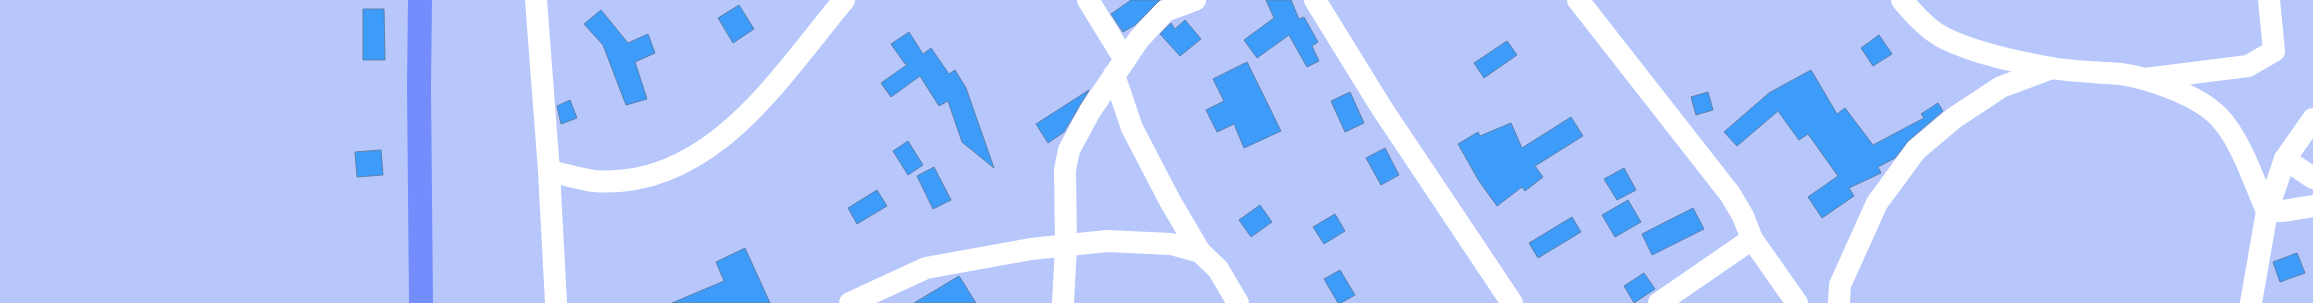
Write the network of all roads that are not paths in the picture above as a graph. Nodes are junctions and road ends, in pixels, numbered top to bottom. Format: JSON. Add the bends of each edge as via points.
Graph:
{"nodes":[{"id":1,"x":536,"y":0,"type":"edge"},
{"id":2,"x":844,"y":0,"type":"edge"},
{"id":3,"x":1088,"y":0,"type":"edge"},
{"id":4,"x":1195,"y":0,"type":"edge"},
{"id":5,"x":1315,"y":0,"type":"edge"},
{"id":6,"x":1578,"y":0,"type":"edge"},
{"id":7,"x":1902,"y":0,"type":"edge"},
{"id":8,"x":2269,"y":0,"type":"edge"},
{"id":9,"x":1120,"y":68,"type":"junction"},
{"id":10,"x":2052,"y":68,"type":"junction"},
{"id":11,"x":2140,"y":79,"type":"junction"},
{"id":12,"x":2313,"y":119,"type":"edge"},
{"id":13,"x":2285,"y":159,"type":"junction"},
{"id":14,"x":549,"y":171,"type":"junction"},
{"id":15,"x":2313,"y":178,"type":"edge"},
{"id":16,"x":2313,"y":206,"type":"edge"},
{"id":17,"x":2267,"y":211,"type":"junction"},
{"id":18,"x":1752,"y":240,"type":"junction"},
{"id":19,"x":1066,"y":246,"type":"junction"},
{"id":20,"x":1200,"y":252,"type":"junction"},
{"id":21,"x":556,"y":303,"type":"edge"},
{"id":22,"x":850,"y":303,"type":"edge"},
{"id":23,"x":1063,"y":303,"type":"edge"},
{"id":24,"x":1238,"y":303,"type":"edge"},
{"id":25,"x":1512,"y":303,"type":"edge"},
{"id":26,"x":1659,"y":303,"type":"edge"},
{"id":27,"x":1798,"y":303,"type":"edge"},
{"id":28,"x":1839,"y":303,"type":"edge"},
{"id":29,"x":2251,"y":303,"type":"edge"}],
"edges":[{"from":1,"to":14,"type":"street"},
{"from":2,"to":14,"type":"street","via":[[754,109],[713,144],[684,164],[649,175],[616,181],[593,180]]},
{"from":3,"to":9,"type":"street"},
{"from":4,"to":9,"type":"street","via":[[1165,11],[1139,39]]},
{"from":5,"to":25,"type":"street","via":[[1381,107]]},
{"from":6,"to":18,"type":"street","via":[[1730,194],[1743,216]]},
{"from":7,"to":10,"type":"street","via":[[1922,22],[1944,38],[1990,55]]},
{"from":8,"to":11,"type":"street","via":[[2274,51],[2248,66]]},
{"from":9,"to":19,"type":"street","via":[[1090,111],[1069,150],[1065,170]]},
{"from":9,"to":20,"type":"street","via":[[1132,128]]},
{"from":10,"to":11,"type":"street"},
{"from":10,"to":28,"type":"street","via":[[2001,87],[1954,118],[1916,150],[1877,203],[1840,284]]},
{"from":11,"to":17,"type":"street","via":[[2199,101],[2220,117],[2234,138]]},
{"from":12,"to":13,"type":"street"},
{"from":13,"to":15,"type":"street"},
{"from":13,"to":17,"type":"street"},
{"from":14,"to":21,"type":"street"},
{"from":16,"to":17,"type":"street"},
{"from":17,"to":29,"type":"street"},
{"from":18,"to":26,"type":"street"},
{"from":18,"to":27,"type":"street"},
{"from":19,"to":20,"type":"street","via":[[1107,241],[1171,244]]},
{"from":19,"to":22,"type":"street","via":[[1031,249],[926,268]]},
{"from":19,"to":23,"type":"street"},
{"from":20,"to":24,"type":"street","via":[[1218,269]]}]}
